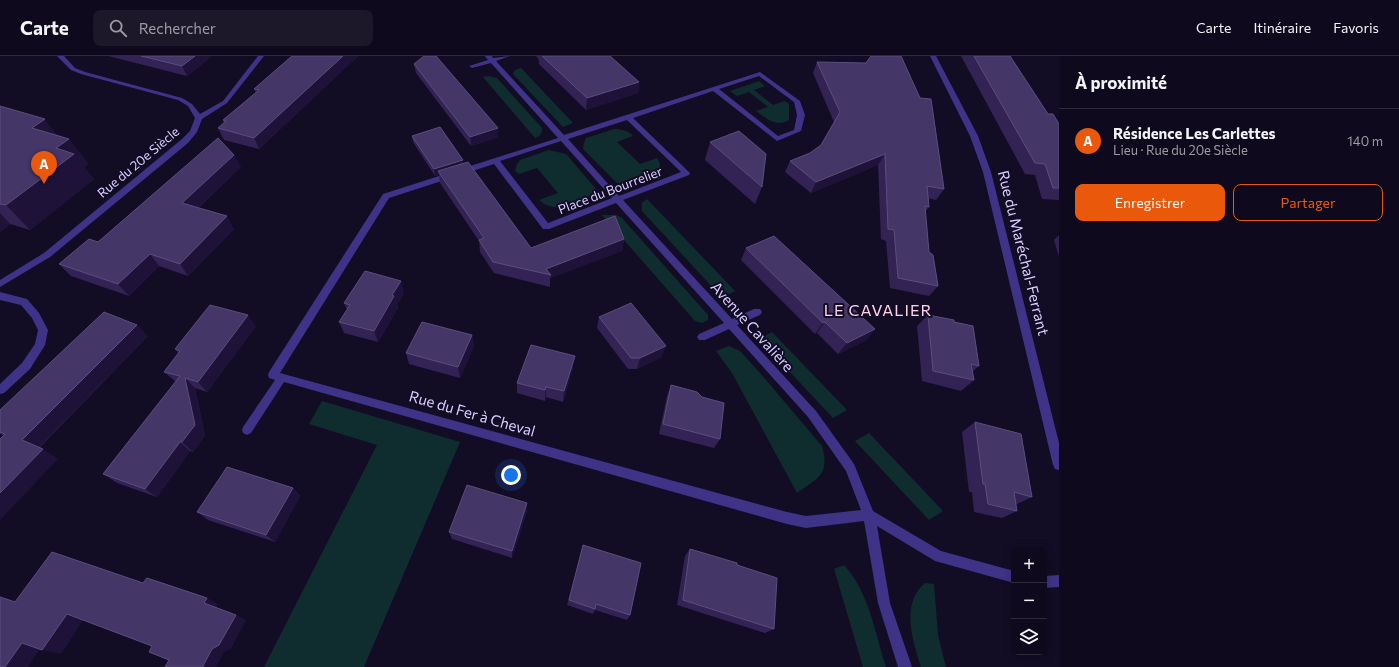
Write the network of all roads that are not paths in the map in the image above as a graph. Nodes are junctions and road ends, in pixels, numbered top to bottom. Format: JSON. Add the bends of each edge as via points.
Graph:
{"nodes":[{"id":1,"x":60,"y":56,"type":"edge"},
{"id":2,"x":261,"y":56,"type":"edge"},
{"id":3,"x":507,"y":56,"type":"edge"},
{"id":4,"x":933,"y":56,"type":"edge"},
{"id":5,"x":490,"y":58,"type":"edge"},
{"id":6,"x":472,"y":66,"type":"dead end"},
{"id":7,"x":714,"y":89,"type":"junction"},
{"id":8,"x":628,"y":117,"type":"junction"},
{"id":9,"x":199,"y":118,"type":"junction"},
{"id":10,"x":562,"y":138,"type":"junction"},
{"id":11,"x":496,"y":161,"type":"junction"},
{"id":12,"x":617,"y":200,"type":"junction"},
{"id":13,"x":0,"y":284,"type":"edge"},
{"id":14,"x":0,"y":296,"type":"edge"},
{"id":15,"x":757,"y":312,"type":"dead end"},
{"id":16,"x":730,"y":324,"type":"junction"},
{"id":17,"x":702,"y":337,"type":"dead end"},
{"id":18,"x":282,"y":377,"type":"junction"},
{"id":19,"x":0,"y":390,"type":"edge"},
{"id":20,"x":247,"y":430,"type":"dead end"},
{"id":21,"x":1059,"y":465,"type":"edge"},
{"id":22,"x":869,"y":515,"type":"junction"},
{"id":23,"x":1011,"y":576,"type":"edge"},
{"id":24,"x":1047,"y":582,"type":"edge"},
{"id":25,"x":1059,"y":582,"type":"edge"},
{"id":26,"x":905,"y":667,"type":"edge"}],
"edges":[{"from":1,"to":9,"type":"street","via":[[73,69],[83,73],[180,100],[190,105]]},
{"from":2,"to":9,"type":"street","via":[[225,102]]},
{"from":3,"to":5,"type":"street"},
{"from":4,"to":21,"type":"street","name":"Rue du Maréchal-Ferrant","via":[[974,136],[987,172]]},
{"from":5,"to":6,"type":"street"},
{"from":5,"to":10,"type":"street","name":"Avenue Cavalière"},
{"from":7,"to":7,"type":"street","via":[[760,74],[797,101],[801,115],[797,131],[777,139]]},
{"from":7,"to":8,"type":"street"},
{"from":8,"to":10,"type":"street"},
{"from":8,"to":12,"type":"street","name":"Place du Bourrelier","via":[[686,173]]},
{"from":9,"to":13,"type":"street","name":"Rue du 20e Siècle","via":[[193,132],[185,141],[47,255]]},
{"from":10,"to":11,"type":"street"},
{"from":10,"to":12,"type":"street","name":"Avenue Cavalière"},
{"from":11,"to":12,"type":"street","name":"Place du Bourrelier","via":[[546,227]]},
{"from":11,"to":18,"type":"street","via":[[386,196],[273,375]]},
{"from":12,"to":16,"type":"street","name":"Avenue Cavalière"},
{"from":14,"to":19,"type":"street","via":[[24,302],[44,330],[40,345],[26,366]]},
{"from":15,"to":16,"type":"street"},
{"from":16,"to":17,"type":"street"},
{"from":16,"to":22,"type":"street","name":"Avenue Cavalière","via":[[812,414],[850,468]]},
{"from":18,"to":20,"type":"street"},
{"from":18,"to":22,"type":"street","name":"Rue du Fer à Cheval","via":[[787,518],[806,522]]},
{"from":22,"to":23,"type":"street","via":[[939,557]]},
{"from":22,"to":26,"type":"street","name":"Avenue Cavalière","via":[[884,603]]},
{"from":24,"to":25,"type":"street"}]}
